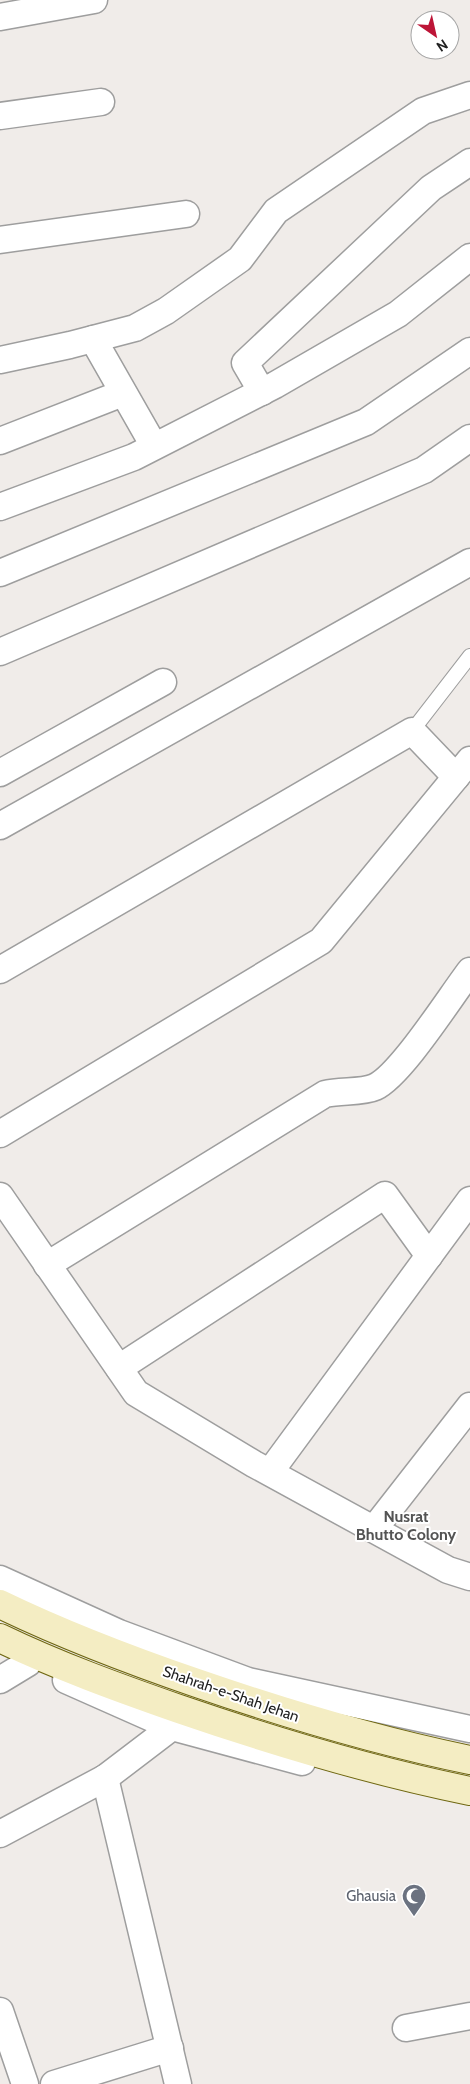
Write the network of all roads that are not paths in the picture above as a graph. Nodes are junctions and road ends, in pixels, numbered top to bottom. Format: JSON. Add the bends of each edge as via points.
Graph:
{"nodes":[{"id":1,"x":94,"y":0,"type":"edge"},
{"id":2,"x":0,"y":17,"type":"edge"},
{"id":3,"x":470,"y":94,"type":"edge"},
{"id":4,"x":102,"y":102,"type":"dead end"},
{"id":5,"x":0,"y":116,"type":"edge"},
{"id":6,"x":470,"y":162,"type":"edge"},
{"id":7,"x":186,"y":214,"type":"dead end"},
{"id":8,"x":0,"y":240,"type":"edge"},
{"id":9,"x":470,"y":257,"type":"edge"},
{"id":10,"x":93,"y":339,"type":"junction"},
{"id":11,"x":470,"y":351,"type":"edge"},
{"id":12,"x":0,"y":360,"type":"edge"},
{"id":13,"x":262,"y":392,"type":"junction"},
{"id":14,"x":123,"y":393,"type":"junction"},
{"id":15,"x":470,"y":438,"type":"edge"},
{"id":16,"x":0,"y":441,"type":"edge"},
{"id":17,"x":154,"y":446,"type":"junction"},
{"id":18,"x":0,"y":507,"type":"edge"},
{"id":19,"x":470,"y":562,"type":"edge"},
{"id":20,"x":0,"y":574,"type":"edge"},
{"id":21,"x":0,"y":652,"type":"edge"},
{"id":22,"x":470,"y":656,"type":"edge"},
{"id":23,"x":164,"y":682,"type":"dead end"},
{"id":24,"x":412,"y":731,"type":"junction"},
{"id":25,"x":463,"y":769,"type":"edge"},
{"id":26,"x":0,"y":773,"type":"edge"},
{"id":27,"x":0,"y":826,"type":"edge"},
{"id":28,"x":0,"y":970,"type":"edge"},
{"id":29,"x":470,"y":971,"type":"edge"},
{"id":30,"x":0,"y":1134,"type":"edge"},
{"id":31,"x":470,"y":1200,"type":"edge"},
{"id":32,"x":2,"y":1203,"type":"edge"},
{"id":33,"x":429,"y":1256,"type":"junction"},
{"id":34,"x":47,"y":1265,"type":"junction"},
{"id":35,"x":119,"y":1368,"type":"junction"},
{"id":36,"x":470,"y":1406,"type":"edge"},
{"id":37,"x":270,"y":1472,"type":"junction"},
{"id":38,"x":374,"y":1529,"type":"junction"},
{"id":39,"x":470,"y":1577,"type":"edge"},
{"id":40,"x":0,"y":1579,"type":"edge"},
{"id":41,"x":0,"y":1604,"type":"edge"},
{"id":42,"x":0,"y":1638,"type":"edge"},
{"id":43,"x":0,"y":1650,"type":"edge"},
{"id":44,"x":28,"y":1663,"type":"junction"},
{"id":45,"x":0,"y":1680,"type":"edge"},
{"id":46,"x":172,"y":1727,"type":"junction"},
{"id":47,"x":470,"y":1729,"type":"edge"},
{"id":48,"x":470,"y":1760,"type":"edge"},
{"id":49,"x":105,"y":1778,"type":"junction"},
{"id":50,"x":470,"y":1791,"type":"edge"},
{"id":51,"x":470,"y":1804,"type":"edge"},
{"id":52,"x":0,"y":1834,"type":"edge"},
{"id":53,"x":0,"y":2011,"type":"edge"},
{"id":54,"x":470,"y":2016,"type":"edge"},
{"id":55,"x":406,"y":2028,"type":"dead end"},
{"id":56,"x":170,"y":2048,"type":"junction"},
{"id":57,"x":24,"y":2084,"type":"edge"},
{"id":58,"x":54,"y":2084,"type":"edge"},
{"id":59,"x":178,"y":2084,"type":"edge"}],
"edges":[{"from":1,"to":2,"type":"street"},
{"from":3,"to":10,"type":"street","via":[[423,111],[276,211],[240,259],[166,311],[135,328]]},
{"from":4,"to":5,"type":"street"},
{"from":6,"to":13,"type":"street","via":[[431,188],[245,363]]},
{"from":7,"to":8,"type":"street"},
{"from":9,"to":13,"type":"street","via":[[398,314]]},
{"from":10,"to":12,"type":"street"},
{"from":10,"to":14,"type":"street"},
{"from":11,"to":20,"type":"street","via":[[366,422]]},
{"from":13,"to":17,"type":"street"},
{"from":14,"to":16,"type":"street"},
{"from":14,"to":17,"type":"street"},
{"from":15,"to":21,"type":"street","via":[[424,470]]},
{"from":17,"to":18,"type":"street"},
{"from":19,"to":27,"type":"street"},
{"from":22,"to":24,"type":"lane"},
{"from":23,"to":26,"type":"street"},
{"from":24,"to":25,"type":"street"},
{"from":24,"to":28,"type":"street"},
{"from":25,"to":30,"type":"street","via":[[321,941]]},
{"from":29,"to":34,"type":"street","via":[[394,1074],[374,1088],[325,1094]]},
{"from":31,"to":33,"type":"street"},
{"from":32,"to":34,"type":"street"},
{"from":33,"to":35,"type":"street","via":[[385,1195]]},
{"from":33,"to":37,"type":"street"},
{"from":34,"to":35,"type":"street"},
{"from":35,"to":37,"type":"street","via":[[136,1393]]},
{"from":36,"to":38,"type":"street"},
{"from":37,"to":38,"type":"street"},
{"from":38,"to":39,"type":"street","via":[[448,1570]]},
{"from":40,"to":47,"type":"street","via":[[119,1633],[248,1681]]},
{"from":41,"to":48,"type":"main road","name":"Shahrah-e-Shah Jehan","via":[[126,1658],[215,1689],[312,1721]]},
{"from":42,"to":50,"type":"main road","name":"Shahrah-e-Shah Jehan","via":[[116,1686],[304,1750]]},
{"from":43,"to":44,"type":"street"},
{"from":44,"to":45,"type":"street"},
{"from":44,"to":46,"type":"street"},
{"from":46,"to":49,"type":"street"},
{"from":46,"to":51,"type":"street"},
{"from":49,"to":52,"type":"street"},
{"from":49,"to":56,"type":"street"},
{"from":53,"to":57,"type":"street"},
{"from":54,"to":55,"type":"street"},
{"from":56,"to":58,"type":"street"},
{"from":56,"to":59,"type":"street"}]}
